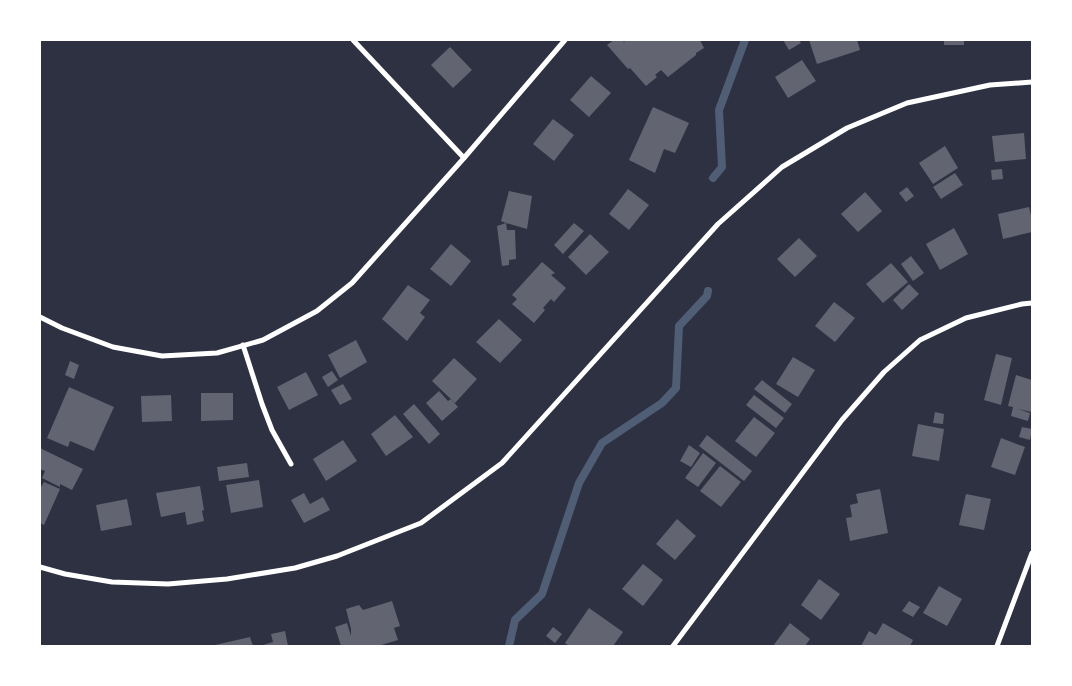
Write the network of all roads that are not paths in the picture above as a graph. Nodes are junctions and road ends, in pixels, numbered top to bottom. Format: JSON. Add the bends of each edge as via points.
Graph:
{"nodes":[{"id":1,"x":353,"y":40,"type":"edge"},
{"id":2,"x":565,"y":40,"type":"edge"},
{"id":3,"x":1032,"y":82,"type":"edge"},
{"id":4,"x":464,"y":158,"type":"junction"},
{"id":5,"x":1032,"y":303,"type":"edge"},
{"id":6,"x":40,"y":318,"type":"edge"},
{"id":7,"x":243,"y":345,"type":"junction"},
{"id":8,"x":291,"y":464,"type":"dead end"},
{"id":9,"x":1032,"y":553,"type":"edge"},
{"id":10,"x":40,"y":567,"type":"edge"},
{"id":11,"x":673,"y":646,"type":"edge"},
{"id":12,"x":997,"y":646,"type":"edge"}],
"edges":[{"from":1,"to":4,"type":"street"},
{"from":2,"to":4,"type":"street"},
{"from":3,"to":10,"type":"street","via":[[990,85],[907,104],[847,128],[782,167],[718,224],[502,463],[422,522],[338,556],[295,568],[227,579],[168,584],[112,582]]},
{"from":4,"to":7,"type":"street","via":[[352,283],[317,311],[263,340]]},
{"from":5,"to":11,"type":"street","via":[[966,318],[920,340],[884,372],[842,420]]},
{"from":6,"to":7,"type":"street","via":[[113,347],[162,356],[217,353]]},
{"from":7,"to":8,"type":"street","via":[[272,430]]},
{"from":9,"to":12,"type":"street"}]}
